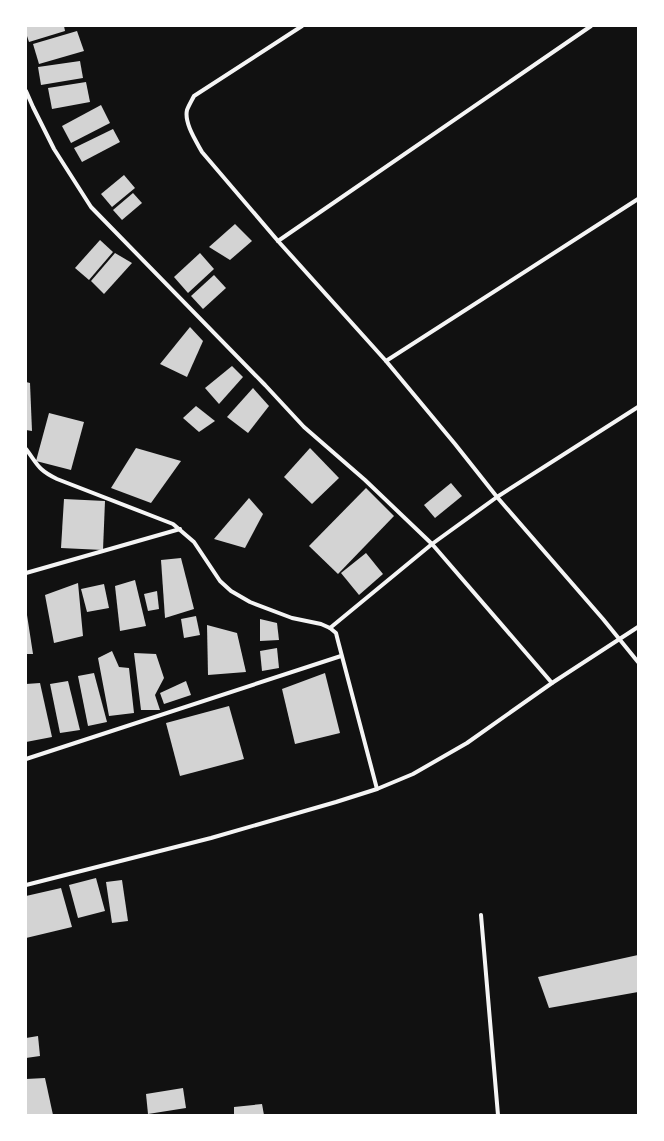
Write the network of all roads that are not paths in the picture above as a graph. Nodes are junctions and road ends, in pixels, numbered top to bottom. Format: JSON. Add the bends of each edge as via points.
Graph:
{"nodes":[{"id":1,"x":302,"y":26,"type":"edge"},
{"id":2,"x":591,"y":26,"type":"edge"},
{"id":3,"x":26,"y":91,"type":"edge"},
{"id":4,"x":638,"y":199,"type":"edge"},
{"id":5,"x":278,"y":241,"type":"junction"},
{"id":6,"x":386,"y":361,"type":"junction"},
{"id":7,"x":638,"y":407,"type":"edge"},
{"id":8,"x":26,"y":449,"type":"edge"},
{"id":9,"x":497,"y":497,"type":"junction"},
{"id":10,"x":180,"y":529,"type":"junction"},
{"id":11,"x":432,"y":544,"type":"junction"},
{"id":12,"x":26,"y":573,"type":"edge"},
{"id":13,"x":638,"y":627,"type":"edge"},
{"id":14,"x":330,"y":628,"type":"junction"},
{"id":15,"x":618,"y":639,"type":"junction"},
{"id":16,"x":342,"y":656,"type":"junction"},
{"id":17,"x":638,"y":662,"type":"edge"},
{"id":18,"x":552,"y":683,"type":"junction"},
{"id":19,"x":26,"y":759,"type":"edge"},
{"id":20,"x":376,"y":789,"type":"junction"},
{"id":21,"x":26,"y":885,"type":"edge"},
{"id":22,"x":481,"y":915,"type":"dead end"},
{"id":23,"x":498,"y":1115,"type":"edge"}],
"edges":[{"from":1,"to":5,"type":"street","via":[[194,96],[187,111],[192,135],[202,152]]},
{"from":2,"to":5,"type":"street"},
{"from":3,"to":11,"type":"street","via":[[54,149],[91,207],[304,427],[365,480]]},
{"from":4,"to":6,"type":"street"},
{"from":5,"to":6,"type":"street"},
{"from":6,"to":9,"type":"street"},
{"from":7,"to":9,"type":"street"},
{"from":8,"to":10,"type":"street","via":[[45,473],[159,518]]},
{"from":9,"to":11,"type":"street"},
{"from":9,"to":15,"type":"street"},
{"from":10,"to":12,"type":"street"},
{"from":10,"to":14,"type":"street","via":[[194,542],[220,581],[231,591],[250,602],[292,618]]},
{"from":11,"to":14,"type":"street"},
{"from":11,"to":18,"type":"street"},
{"from":13,"to":15,"type":"street"},
{"from":14,"to":16,"type":"street","via":[[336,633]]},
{"from":15,"to":17,"type":"street"},
{"from":15,"to":18,"type":"street"},
{"from":16,"to":19,"type":"street"},
{"from":16,"to":20,"type":"street"},
{"from":18,"to":20,"type":"street","via":[[467,743],[413,774]]},
{"from":20,"to":21,"type":"street","via":[[211,838]]},
{"from":22,"to":23,"type":"street"}]}
